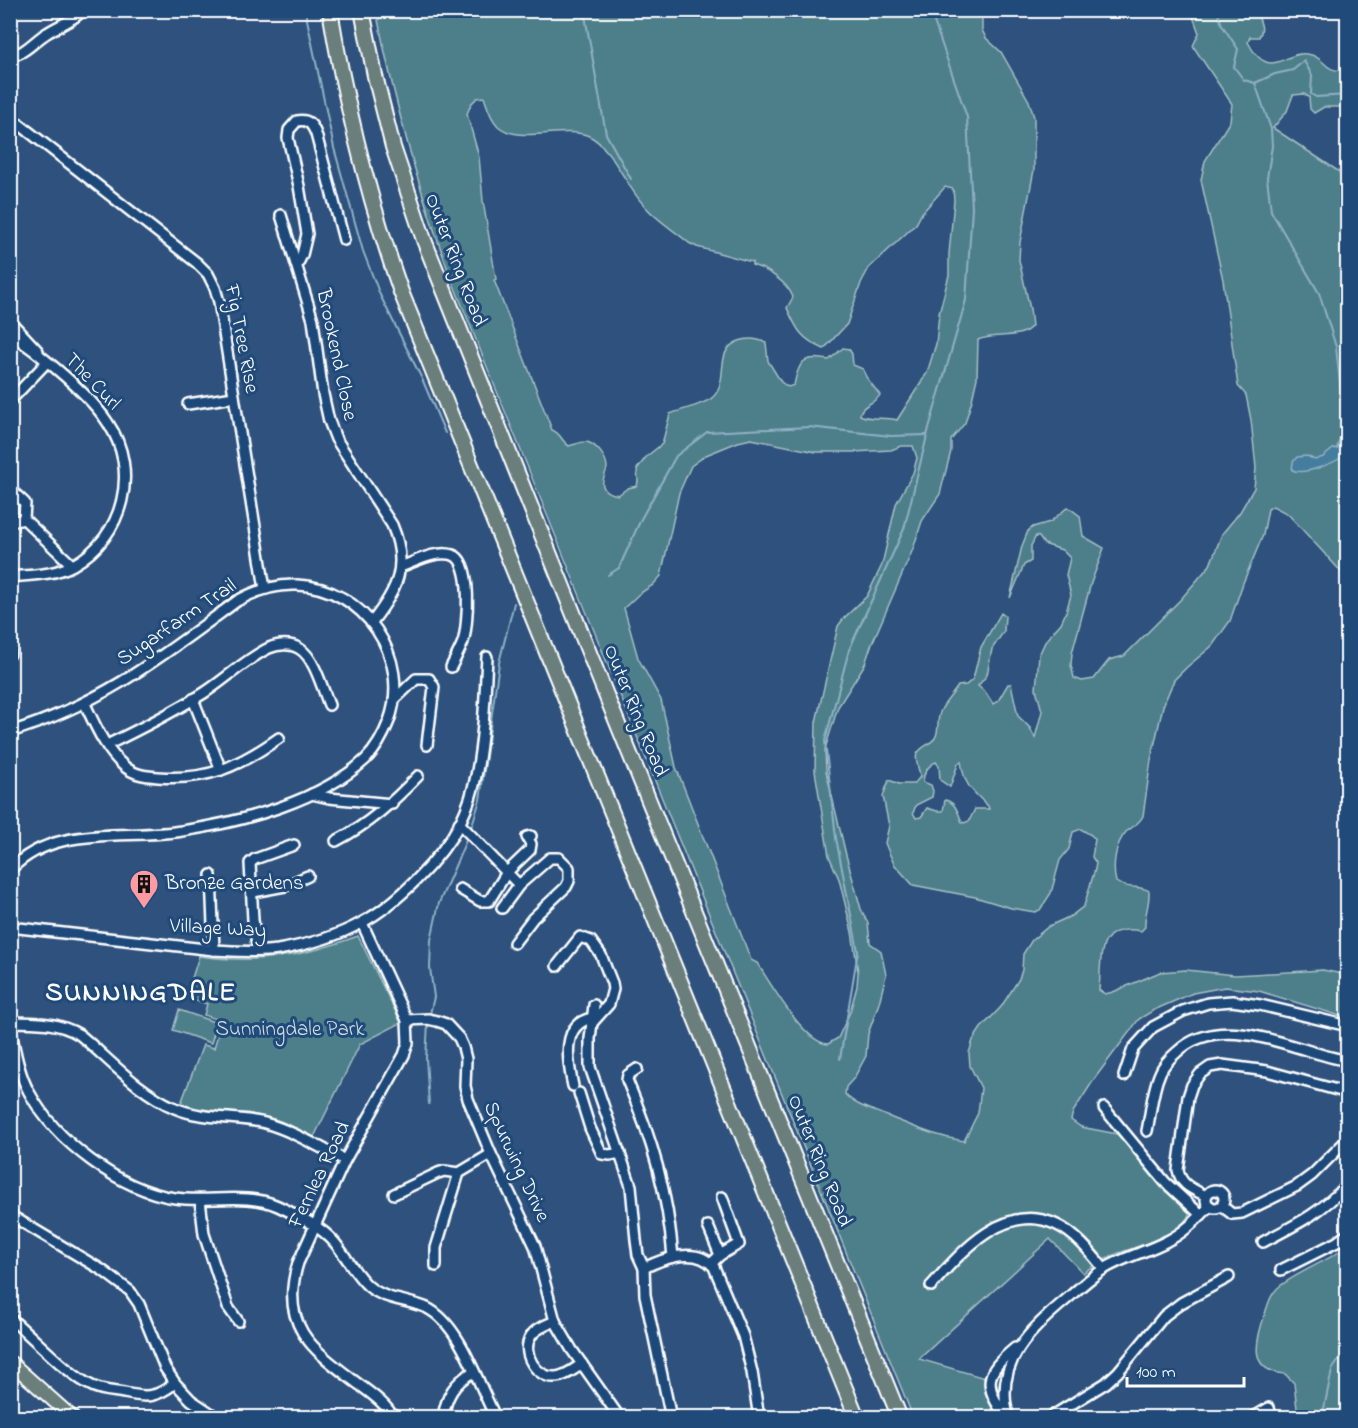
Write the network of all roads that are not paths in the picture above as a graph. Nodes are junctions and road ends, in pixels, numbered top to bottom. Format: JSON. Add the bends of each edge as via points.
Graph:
{"nodes":[{"id":1,"x":84,"y":10,"type":"edge"},
{"id":2,"x":330,"y":10,"type":"edge"},
{"id":3,"x":362,"y":10,"type":"edge"},
{"id":4,"x":10,"y":56,"type":"edge"},
{"id":5,"x":10,"y":117,"type":"edge"},
{"id":6,"x":281,"y":215,"type":"dead end"},
{"id":7,"x":344,"y":240,"type":"dead end"},
{"id":8,"x":297,"y":265,"type":"junction"},
{"id":9,"x":10,"y":321,"type":"edge"},
{"id":10,"x":10,"y":333,"type":"edge"},
{"id":11,"x":45,"y":360,"type":"junction"},
{"id":12,"x":234,"y":397,"type":"junction"},
{"id":13,"x":10,"y":401,"type":"edge"},
{"id":14,"x":188,"y":404,"type":"dead end"},
{"id":15,"x":10,"y":489,"type":"edge"},
{"id":16,"x":24,"y":519,"type":"junction"},
{"id":17,"x":10,"y":522,"type":"edge"},
{"id":18,"x":72,"y":565,"type":"junction"},
{"id":19,"x":400,"y":567,"type":"junction"},
{"id":20,"x":10,"y":577,"type":"edge"},
{"id":21,"x":265,"y":589,"type":"junction"},
{"id":22,"x":372,"y":622,"type":"junction"},
{"id":23,"x":487,"y":657,"type":"dead end"},
{"id":24,"x":451,"y":667,"type":"dead end"},
{"id":25,"x":193,"y":699,"type":"junction"},
{"id":26,"x":394,"y":700,"type":"junction"},
{"id":27,"x":85,"y":704,"type":"junction"},
{"id":28,"x":329,"y":705,"type":"dead end"},
{"id":29,"x":10,"y":732,"type":"edge"},
{"id":30,"x":279,"y":738,"type":"dead end"},
{"id":31,"x":427,"y":744,"type":"dead end"},
{"id":32,"x":107,"y":745,"type":"junction"},
{"id":33,"x":221,"y":770,"type":"junction"},
{"id":34,"x":418,"y":776,"type":"dead end"},
{"id":35,"x":312,"y":794,"type":"junction"},
{"id":36,"x":392,"y":804,"type":"junction"},
{"id":37,"x":459,"y":823,"type":"junction"},
{"id":38,"x":531,"y":836,"type":"dead end"},
{"id":39,"x":336,"y":841,"type":"dead end"},
{"id":40,"x":294,"y":845,"type":"dead end"},
{"id":41,"x":10,"y":870,"type":"edge"},
{"id":42,"x":507,"y":872,"type":"junction"},
{"id":43,"x":211,"y":875,"type":"dead end"},
{"id":44,"x":308,"y":876,"type":"dead end"},
{"id":45,"x":519,"y":885,"type":"junction"},
{"id":46,"x":460,"y":889,"type":"dead end"},
{"id":47,"x":253,"y":892,"type":"junction"},
{"id":48,"x":502,"y":908,"type":"dead end"},
{"id":49,"x":362,"y":923,"type":"junction"},
{"id":50,"x":10,"y":927,"type":"edge"},
{"id":51,"x":514,"y":943,"type":"dead end"},
{"id":52,"x":214,"y":950,"type":"junction"},
{"id":53,"x":258,"y":951,"type":"junction"},
{"id":54,"x":556,"y":966,"type":"dead end"},
{"id":55,"x":594,"y":1005,"type":"dead end"},
{"id":56,"x":407,"y":1020,"type":"junction"},
{"id":57,"x":593,"y":1020,"type":"junction"},
{"id":58,"x":10,"y":1022,"type":"edge"},
{"id":59,"x":1347,"y":1026,"type":"edge"},
{"id":60,"x":10,"y":1027,"type":"edge"},
{"id":61,"x":1347,"y":1061,"type":"edge"},
{"id":62,"x":637,"y":1069,"type":"dead end"},
{"id":63,"x":1124,"y":1076,"type":"dead end"},
{"id":64,"x":1347,"y":1094,"type":"edge"},
{"id":65,"x":1104,"y":1108,"type":"dead end"},
{"id":66,"x":1147,"y":1131,"type":"dead end"},
{"id":67,"x":1347,"y":1139,"type":"edge"},
{"id":68,"x":620,"y":1153,"type":"junction"},
{"id":69,"x":491,"y":1154,"type":"junction"},
{"id":70,"x":345,"y":1160,"type":"junction"},
{"id":71,"x":459,"y":1173,"type":"junction"},
{"id":72,"x":1347,"y":1184,"type":"edge"},
{"id":73,"x":394,"y":1194,"type":"dead end"},
{"id":74,"x":1206,"y":1196,"type":"junction"},
{"id":75,"x":722,"y":1197,"type":"dead end"},
{"id":76,"x":200,"y":1200,"type":"junction"},
{"id":77,"x":1210,"y":1206,"type":"junction"},
{"id":78,"x":1222,"y":1206,"type":"junction"},
{"id":79,"x":10,"y":1215,"type":"edge"},
{"id":80,"x":1201,"y":1215,"type":"junction"},
{"id":81,"x":314,"y":1226,"type":"junction"},
{"id":82,"x":708,"y":1226,"type":"dead end"},
{"id":83,"x":1347,"y":1234,"type":"edge"},
{"id":84,"x":1263,"y":1242,"type":"dead end"},
{"id":85,"x":720,"y":1255,"type":"junction"},
{"id":86,"x":674,"y":1257,"type":"junction"},
{"id":87,"x":711,"y":1264,"type":"junction"},
{"id":88,"x":436,"y":1266,"type":"dead end"},
{"id":89,"x":644,"y":1268,"type":"junction"},
{"id":90,"x":1104,"y":1269,"type":"junction"},
{"id":91,"x":1281,"y":1270,"type":"dead end"},
{"id":92,"x":1229,"y":1277,"type":"dead end"},
{"id":93,"x":932,"y":1287,"type":"dead end"},
{"id":94,"x":10,"y":1318,"type":"edge"},
{"id":95,"x":238,"y":1321,"type":"dead end"},
{"id":96,"x":555,"y":1321,"type":"junction"},
{"id":97,"x":1021,"y":1343,"type":"junction"},
{"id":98,"x":10,"y":1362,"type":"edge"},
{"id":99,"x":582,"y":1364,"type":"junction"},
{"id":100,"x":473,"y":1372,"type":"junction"},
{"id":101,"x":176,"y":1383,"type":"junction"},
{"id":102,"x":1067,"y":1407,"type":"junction"},
{"id":103,"x":1271,"y":1413,"type":"edge"},
{"id":104,"x":617,"y":1417,"type":"edge"},
{"id":105,"x":73,"y":1418,"type":"edge"},
{"id":106,"x":218,"y":1418,"type":"edge"},
{"id":107,"x":394,"y":1418,"type":"edge"},
{"id":108,"x":443,"y":1418,"type":"edge"},
{"id":109,"x":496,"y":1418,"type":"edge"},
{"id":110,"x":671,"y":1418,"type":"edge"},
{"id":111,"x":759,"y":1418,"type":"edge"},
{"id":112,"x":857,"y":1418,"type":"edge"},
{"id":113,"x":900,"y":1418,"type":"edge"},
{"id":114,"x":1008,"y":1418,"type":"edge"},
{"id":115,"x":1049,"y":1418,"type":"edge"},
{"id":116,"x":1074,"y":1418,"type":"edge"},
{"id":117,"x":1252,"y":1418,"type":"edge"}],
"edges":[{"from":1,"to":4,"type":"street"},
{"from":2,"to":112,"type":"highway","via":[[353,130],[401,292]]},
{"from":3,"to":113,"type":"highway","name":"Outer Ring Road","via":[[393,147],[424,240]]},
{"from":5,"to":12,"type":"street","name":"Fig Tree Rise","via":[[208,274],[219,302]]},
{"from":6,"to":8,"type":"street","name":"Brookend Close"},
{"from":7,"to":8,"type":"street","via":[[316,134],[307,121],[297,121],[288,130],[288,138],[307,234]]},
{"from":8,"to":19,"type":"street","name":"Brookend Close","via":[[313,320],[329,421],[336,439],[392,525],[400,546]]},
{"from":9,"to":11,"type":"street","name":"The Curl"},
{"from":10,"to":11,"type":"street","name":"The Curl"},
{"from":11,"to":13,"type":"street"},
{"from":11,"to":18,"type":"street","name":"The Curl","via":[[108,422],[121,448],[124,465],[124,492],[117,518],[97,546]]},
{"from":12,"to":14,"type":"street"},
{"from":12,"to":21,"type":"street","name":"Fig Tree Rise"},
{"from":15,"to":16,"type":"street","via":[[25,503]]},
{"from":16,"to":17,"type":"street"},
{"from":16,"to":18,"type":"street"},
{"from":18,"to":20,"type":"street","name":"The Curl"},
{"from":19,"to":22,"type":"street","name":"Brookend Close","via":[[392,595]]},
{"from":19,"to":24,"type":"street","via":[[444,553],[462,562],[467,593],[466,627]]},
{"from":21,"to":22,"type":"street","name":"Sugarfarm Trail","via":[[283,585],[315,588],[346,600]]},
{"from":21,"to":27,"type":"street","name":"Sugarfarm Trail","via":[[237,602],[144,669]]},
{"from":22,"to":26,"type":"street","name":"Sugarfarm Trail","via":[[390,656]]},
{"from":23,"to":37,"type":"street","name":"Village Way","via":[[477,772]]},
{"from":25,"to":28,"type":"street","via":[[268,649],[289,645],[300,648],[307,656]]},
{"from":25,"to":32,"type":"street"},
{"from":25,"to":33,"type":"street"},
{"from":26,"to":31,"type":"street","via":[[416,679],[429,679],[434,687]]},
{"from":26,"to":35,"type":"street","name":"Sugarfarm Trail","via":[[386,729],[368,758]]},
{"from":27,"to":29,"type":"street","name":"Sugarfarm Trail"},
{"from":27,"to":32,"type":"street"},
{"from":30,"to":33,"type":"street","via":[[249,759]]},
{"from":32,"to":33,"type":"street","via":[[121,765],[143,776],[194,777]]},
{"from":34,"to":36,"type":"street"},
{"from":35,"to":36,"type":"street"},
{"from":35,"to":41,"type":"street","name":"Sugarfarm Trail","via":[[230,822],[181,831],[60,841],[40,848]]},
{"from":36,"to":39,"type":"street"},
{"from":37,"to":42,"type":"street"},
{"from":37,"to":49,"type":"street","name":"Village Way","via":[[418,877]]},
{"from":38,"to":42,"type":"street","via":[[527,837],[530,850]]},
{"from":40,"to":47,"type":"street","via":[[251,861]]},
{"from":42,"to":45,"type":"street"},
{"from":42,"to":46,"type":"street","via":[[489,901],[480,901]]},
{"from":43,"to":52,"type":"street"},
{"from":44,"to":47,"type":"street","via":[[285,886]]},
{"from":45,"to":48,"type":"street"},
{"from":45,"to":51,"type":"street","via":[[550,858],[559,858],[569,868],[566,887],[533,918]]},
{"from":47,"to":53,"type":"street"},
{"from":49,"to":53,"type":"street","name":"Village Way","via":[[309,943]]},
{"from":49,"to":56,"type":"street","name":"Fernlea Road"},
{"from":50,"to":52,"type":"street","name":"Village Way"},
{"from":52,"to":53,"type":"street","name":"Village Way"},
{"from":54,"to":57,"type":"street","via":[[580,937],[591,941],[613,989],[609,1004]]},
{"from":55,"to":57,"type":"street"},
{"from":56,"to":69,"type":"street","name":"Spurwing Drive","via":[[428,1019],[446,1024],[459,1038],[464,1047],[468,1099]]},
{"from":56,"to":70,"type":"street","name":"Fernlea Road","via":[[404,1055]]},
{"from":57,"to":68,"type":"street","via":[[590,1067]]},
{"from":57,"to":68,"type":"street","via":[[580,1021],[572,1033],[568,1062],[602,1154]]},
{"from":58,"to":70,"type":"street","via":[[70,1029],[142,1088],[175,1108],[264,1123]]},
{"from":59,"to":63,"type":"street","via":[[1260,1005],[1208,1003],[1153,1027],[1133,1049]]},
{"from":60,"to":76,"type":"street","via":[[28,1092],[75,1147],[96,1165],[130,1184],[152,1193]]},
{"from":61,"to":66,"type":"street","via":[[1238,1034],[1210,1034],[1186,1044],[1165,1064]]},
{"from":62,"to":86,"type":"street","via":[[627,1080],[662,1180]]},
{"from":64,"to":74,"type":"street","via":[[1267,1071],[1222,1065],[1200,1074],[1192,1085],[1185,1115],[1178,1170],[1185,1185]]},
{"from":65,"to":80,"type":"street","via":[[1165,1182]]},
{"from":67,"to":78,"type":"street","via":[[1297,1186],[1242,1214],[1232,1214]]},
{"from":68,"to":89,"type":"street","via":[[632,1186],[638,1255]]},
{"from":69,"to":71,"type":"street"},
{"from":69,"to":96,"type":"street","name":"Spurwing Drive","via":[[536,1246]]},
{"from":70,"to":81,"type":"street","name":"Fernlea Road"},
{"from":71,"to":73,"type":"street","via":[[444,1171]]},
{"from":71,"to":88,"type":"street","via":[[436,1248]]},
{"from":72,"to":84,"type":"street","via":[[1313,1216]]},
{"from":74,"to":77,"type":"street"},
{"from":74,"to":78,"type":"street","via":[[1219,1190],[1224,1198]]},
{"from":75,"to":85,"type":"street","via":[[739,1244]]},
{"from":76,"to":81,"type":"street","via":[[266,1202]]},
{"from":76,"to":95,"type":"street","via":[[204,1234],[228,1307]]},
{"from":77,"to":78,"type":"street"},
{"from":77,"to":80,"type":"street"},
{"from":79,"to":101,"type":"street","via":[[130,1291],[142,1310],[159,1357]]},
{"from":80,"to":90,"type":"street","via":[[1168,1241]]},
{"from":81,"to":100,"type":"street","via":[[334,1242],[370,1288],[427,1309],[445,1321],[459,1340]]},
{"from":81,"to":107,"type":"street","name":"Fernlea Road","via":[[294,1275],[292,1301],[300,1328],[318,1353],[381,1401]]},
{"from":82,"to":85,"type":"street"},
{"from":83,"to":91,"type":"street"},
{"from":85,"to":87,"type":"street"},
{"from":86,"to":87,"type":"street","via":[[699,1256]]},
{"from":86,"to":89,"type":"street"},
{"from":87,"to":111,"type":"street","via":[[743,1336]]},
{"from":89,"to":110,"type":"street","via":[[645,1295]]},
{"from":90,"to":93,"type":"street","via":[[1058,1225],[1028,1218],[985,1233],[962,1252]]},
{"from":90,"to":97,"type":"street"},
{"from":92,"to":102,"type":"street","via":[[1164,1316],[1118,1372]]},
{"from":94,"to":101,"type":"street","via":[[93,1386],[150,1396]]},
{"from":96,"to":99,"type":"street","name":"Spurwing Drive"},
{"from":96,"to":99,"type":"street","via":[[532,1334],[528,1350],[535,1367],[541,1374],[557,1377]]},
{"from":97,"to":114,"type":"street","via":[[1008,1371]]},
{"from":97,"to":114,"type":"street","via":[[994,1366],[991,1374],[990,1390]]},
{"from":98,"to":105,"type":"main road"},
{"from":99,"to":104,"type":"street","name":"Spurwing Drive"},
{"from":100,"to":108,"type":"street","via":[[450,1393]]},
{"from":100,"to":109,"type":"street"},
{"from":101,"to":106,"type":"street","via":[[191,1400]]},
{"from":102,"to":115,"type":"street"},
{"from":102,"to":116,"type":"street"},
{"from":103,"to":117,"type":"street"}]}
